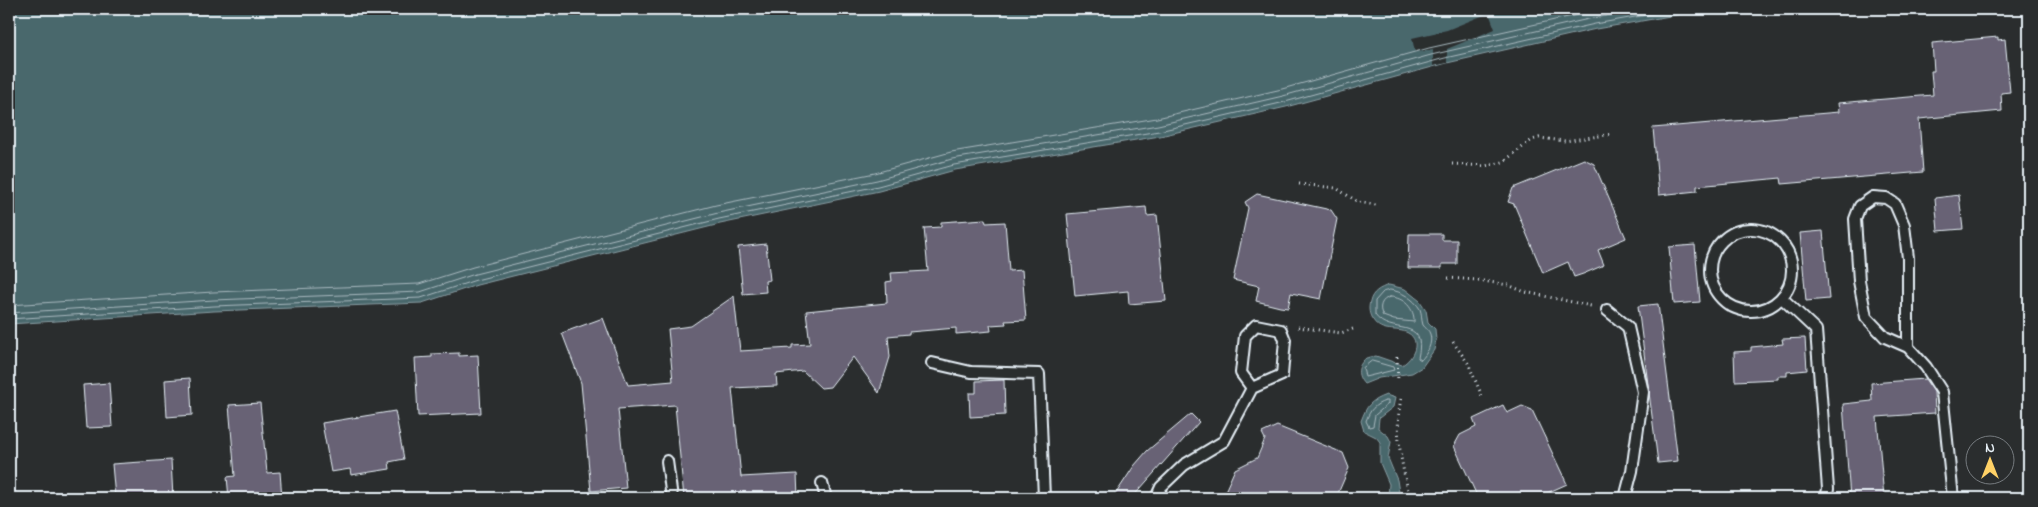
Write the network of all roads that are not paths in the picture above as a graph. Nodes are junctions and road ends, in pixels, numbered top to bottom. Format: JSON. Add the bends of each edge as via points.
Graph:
{"nodes":[{"id":1,"x":1783,"y":299,"type":"junction"},
{"id":2,"x":1607,"y":310,"type":"road end"},
{"id":3,"x":1908,"y":347,"type":"junction"},
{"id":4,"x":932,"y":363,"type":"dead end"},
{"id":5,"x":1252,"y":388,"type":"junction"},
{"id":6,"x":666,"y":461,"type":"dead end"},
{"id":7,"x":822,"y":483,"type":"dead end"},
{"id":8,"x":672,"y":498,"type":"edge"},
{"id":9,"x":826,"y":498,"type":"edge"},
{"id":10,"x":1044,"y":498,"type":"edge"},
{"id":11,"x":1156,"y":498,"type":"edge"},
{"id":12,"x":1624,"y":498,"type":"edge"},
{"id":13,"x":1826,"y":498,"type":"edge"},
{"id":14,"x":1953,"y":498,"type":"edge"}],
"edges":[{"from":1,"to":1,"type":"lane","via":[[1764,311],[1742,312],[1722,301],[1711,283],[1710,260],[1720,242],[1739,230],[1761,229],[1780,240],[1792,258],[1793,280]]},
{"from":1,"to":13,"type":"lane","via":[[1816,330],[1828,489]]},
{"from":2,"to":12,"type":"lane","via":[[1628,327],[1642,392],[1632,471]]},
{"from":3,"to":3,"type":"lane","via":[[1884,337],[1866,317],[1859,281],[1855,219],[1860,206],[1873,197],[1886,198],[1895,204],[1904,225],[1908,258]]},
{"from":3,"to":14,"type":"lane","via":[[1926,366],[1942,392]]},
{"from":4,"to":10,"type":"lane","via":[[971,372],[1039,374]]},
{"from":5,"to":5,"type":"lane","via":[[1241,373],[1245,336],[1256,325],[1281,330],[1285,340],[1282,375]]},
{"from":5,"to":11,"type":"lane","via":[[1224,441],[1184,465],[1161,487]]},
{"from":6,"to":8,"type":"lane"},
{"from":7,"to":9,"type":"lane"}]}
